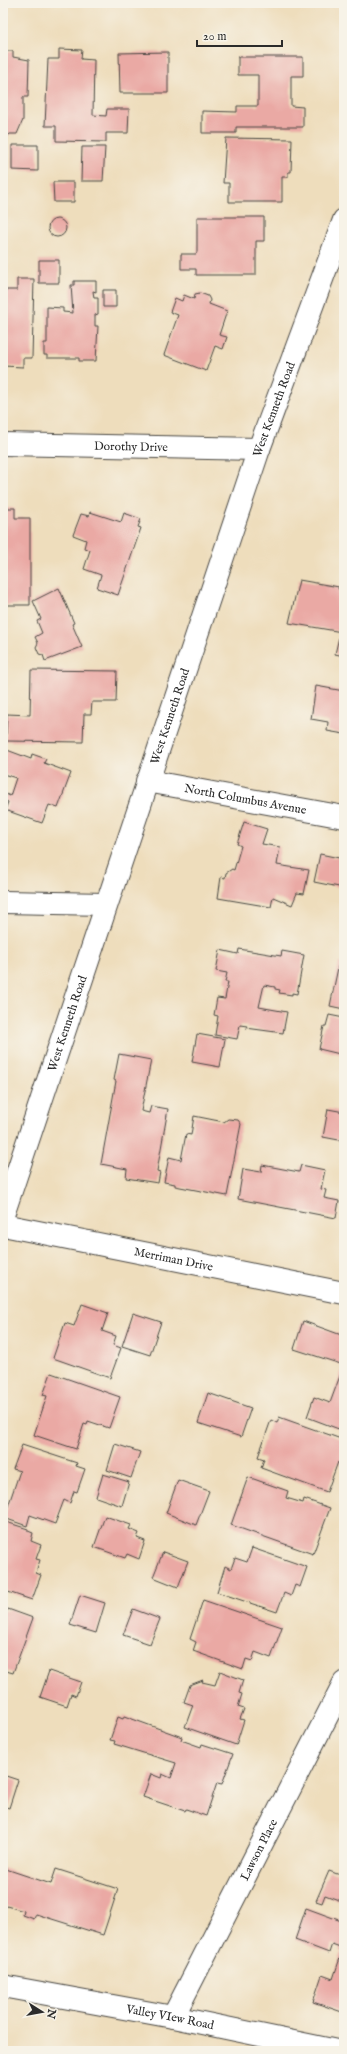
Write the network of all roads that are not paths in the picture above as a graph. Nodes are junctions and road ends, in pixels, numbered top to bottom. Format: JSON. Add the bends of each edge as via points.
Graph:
{"nodes":[{"id":1,"x":344,"y":220,"type":"edge"},
{"id":2,"x":3,"y":444,"type":"edge"},
{"id":3,"x":260,"y":449,"type":"junction"},
{"id":4,"x":147,"y":781,"type":"junction"},
{"id":5,"x":344,"y":817,"type":"edge"},
{"id":6,"x":3,"y":902,"type":"edge"},
{"id":7,"x":106,"y":904,"type":"junction"},
{"id":8,"x":3,"y":1215,"type":"edge"},
{"id":9,"x":3,"y":1225,"type":"edge"},
{"id":10,"x":344,"y":1293,"type":"edge"},
{"id":11,"x":344,"y":1683,"type":"edge"},
{"id":12,"x":3,"y":1986,"type":"edge"},
{"id":13,"x":173,"y":2017,"type":"junction"},
{"id":14,"x":337,"y":2051,"type":"edge"}],
"edges":[{"from":1,"to":3,"type":"street","name":"West Kenneth Road"},
{"from":2,"to":3,"type":"street","name":"Dorothy Drive"},
{"from":3,"to":4,"type":"street","name":"West Kenneth Road"},
{"from":4,"to":5,"type":"street","name":"North Columbus Avenue"},
{"from":4,"to":7,"type":"street","name":"West Kenneth Road"},
{"from":6,"to":7,"type":"street"},
{"from":7,"to":8,"type":"street","name":"West Kenneth Road"},
{"from":9,"to":10,"type":"street","name":"Merriman Drive"},
{"from":11,"to":13,"type":"street","name":"Lawson Place"},
{"from":12,"to":13,"type":"street","name":"Valley VIew Road"},
{"from":13,"to":14,"type":"street","name":"Valley VIew Road"}]}
